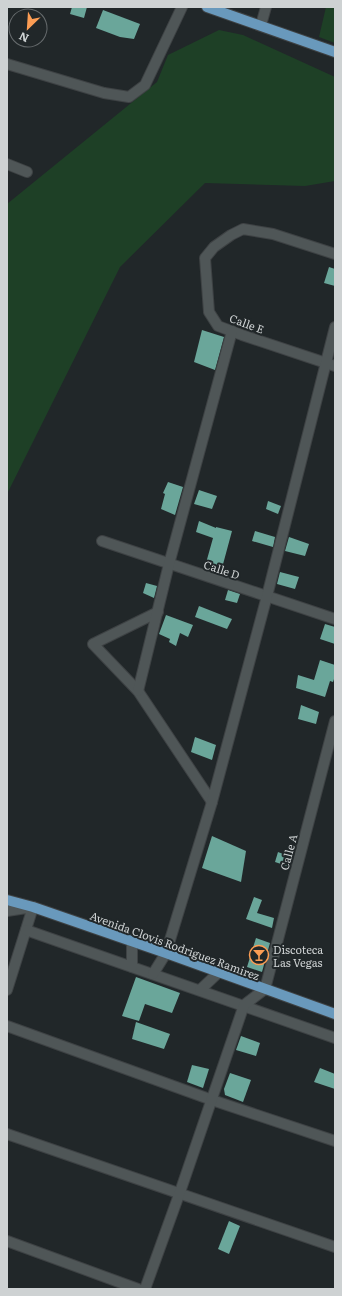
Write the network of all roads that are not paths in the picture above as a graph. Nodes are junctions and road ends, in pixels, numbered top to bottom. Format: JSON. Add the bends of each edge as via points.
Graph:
{"nodes":[{"id":1,"x":182,"y":7,"type":"edge"},
{"id":2,"x":207,"y":7,"type":"edge"},
{"id":3,"x":266,"y":7,"type":"edge"},
{"id":4,"x":261,"y":25,"type":"junction"},
{"id":5,"x":335,"y":52,"type":"edge"},
{"id":6,"x":7,"y":64,"type":"edge"},
{"id":7,"x":7,"y":164,"type":"edge"},
{"id":8,"x":28,"y":172,"type":"dead end"},
{"id":9,"x":335,"y":254,"type":"edge"},
{"id":10,"x":335,"y":327,"type":"edge"},
{"id":11,"x":232,"y":331,"type":"junction"},
{"id":12,"x":330,"y":364,"type":"edge"},
{"id":13,"x":102,"y":541,"type":"dead end"},
{"id":14,"x":169,"y":564,"type":"junction"},
{"id":15,"x":267,"y":596,"type":"junction"},
{"id":16,"x":158,"y":612,"type":"junction"},
{"id":17,"x":335,"y":619,"type":"edge"},
{"id":18,"x":138,"y":691,"type":"junction"},
{"id":19,"x":335,"y":721,"type":"edge"},
{"id":20,"x":212,"y":802,"type":"junction"},
{"id":21,"x":7,"y":900,"type":"edge"},
{"id":22,"x":33,"y":907,"type":"junction"},
{"id":23,"x":7,"y":911,"type":"edge"},
{"id":24,"x":26,"y":930,"type":"junction"},
{"id":25,"x":132,"y":941,"type":"junction"},
{"id":26,"x":166,"y":953,"type":"junction"},
{"id":27,"x":132,"y":966,"type":"junction"},
{"id":28,"x":219,"y":972,"type":"junction"},
{"id":29,"x":153,"y":974,"type":"junction"},
{"id":30,"x":265,"y":989,"type":"junction"},
{"id":31,"x":7,"y":990,"type":"edge"},
{"id":32,"x":200,"y":990,"type":"junction"},
{"id":33,"x":244,"y":1005,"type":"junction"},
{"id":34,"x":335,"y":1014,"type":"edge"},
{"id":35,"x":7,"y":1026,"type":"edge"},
{"id":36,"x":335,"y":1038,"type":"edge"},
{"id":37,"x":212,"y":1100,"type":"junction"},
{"id":38,"x":7,"y":1134,"type":"edge"},
{"id":39,"x":335,"y":1141,"type":"edge"},
{"id":40,"x":180,"y":1192,"type":"junction"},
{"id":41,"x":7,"y":1241,"type":"edge"},
{"id":42,"x":335,"y":1247,"type":"edge"},
{"id":43,"x":138,"y":1289,"type":"edge"},
{"id":44,"x":145,"y":1289,"type":"edge"}],
"edges":[{"from":1,"to":6,"type":"street","via":[[145,85],[129,97],[104,93]]},
{"from":2,"to":4,"type":"main road"},
{"from":3,"to":4,"type":"street"},
{"from":4,"to":5,"type":"main road"},
{"from":7,"to":8,"type":"street"},
{"from":9,"to":11,"type":"street","name":"Calle E","via":[[273,234],[244,229],[214,247],[205,258],[209,312],[218,326]]},
{"from":10,"to":12,"type":"street"},
{"from":11,"to":12,"type":"street","name":"Calle E"},
{"from":11,"to":14,"type":"street"},
{"from":12,"to":15,"type":"street"},
{"from":13,"to":14,"type":"street","name":"Calle D"},
{"from":14,"to":15,"type":"street","name":"Calle D"},
{"from":14,"to":16,"type":"street"},
{"from":15,"to":17,"type":"street","name":"Calle D"},
{"from":15,"to":20,"type":"street"},
{"from":16,"to":18,"type":"street"},
{"from":16,"to":18,"type":"street","via":[[93,644]]},
{"from":18,"to":20,"type":"street"},
{"from":19,"to":30,"type":"street","name":"Calle A"},
{"from":20,"to":26,"type":"street"},
{"from":21,"to":22,"type":"main road","name":"Avenida Clovis Rodriguez Ramirez"},
{"from":22,"to":23,"type":"street"},
{"from":22,"to":24,"type":"street"},
{"from":22,"to":25,"type":"main road","name":"Avenida Clovis Rodriguez Ramirez"},
{"from":24,"to":27,"type":"street"},
{"from":24,"to":31,"type":"street"},
{"from":25,"to":26,"type":"main road","name":"Avenida Clovis Rodriguez Ramirez"},
{"from":25,"to":27,"type":"street"},
{"from":26,"to":28,"type":"main road","name":"Avenida Clovis Rodriguez Ramirez"},
{"from":26,"to":29,"type":"street"},
{"from":27,"to":29,"type":"street"},
{"from":28,"to":30,"type":"main road","name":"Avenida Clovis Rodriguez Ramirez"},
{"from":28,"to":32,"type":"street"},
{"from":29,"to":32,"type":"street"},
{"from":30,"to":33,"type":"street"},
{"from":30,"to":34,"type":"main road","name":"Avenida Clovis Rodriguez Ramirez"},
{"from":32,"to":33,"type":"street"},
{"from":33,"to":36,"type":"street"},
{"from":33,"to":37,"type":"street"},
{"from":35,"to":37,"type":"street"},
{"from":37,"to":39,"type":"street"},
{"from":37,"to":40,"type":"street"},
{"from":38,"to":40,"type":"street"},
{"from":40,"to":42,"type":"street"},
{"from":40,"to":44,"type":"street"},
{"from":41,"to":43,"type":"street"}]}
